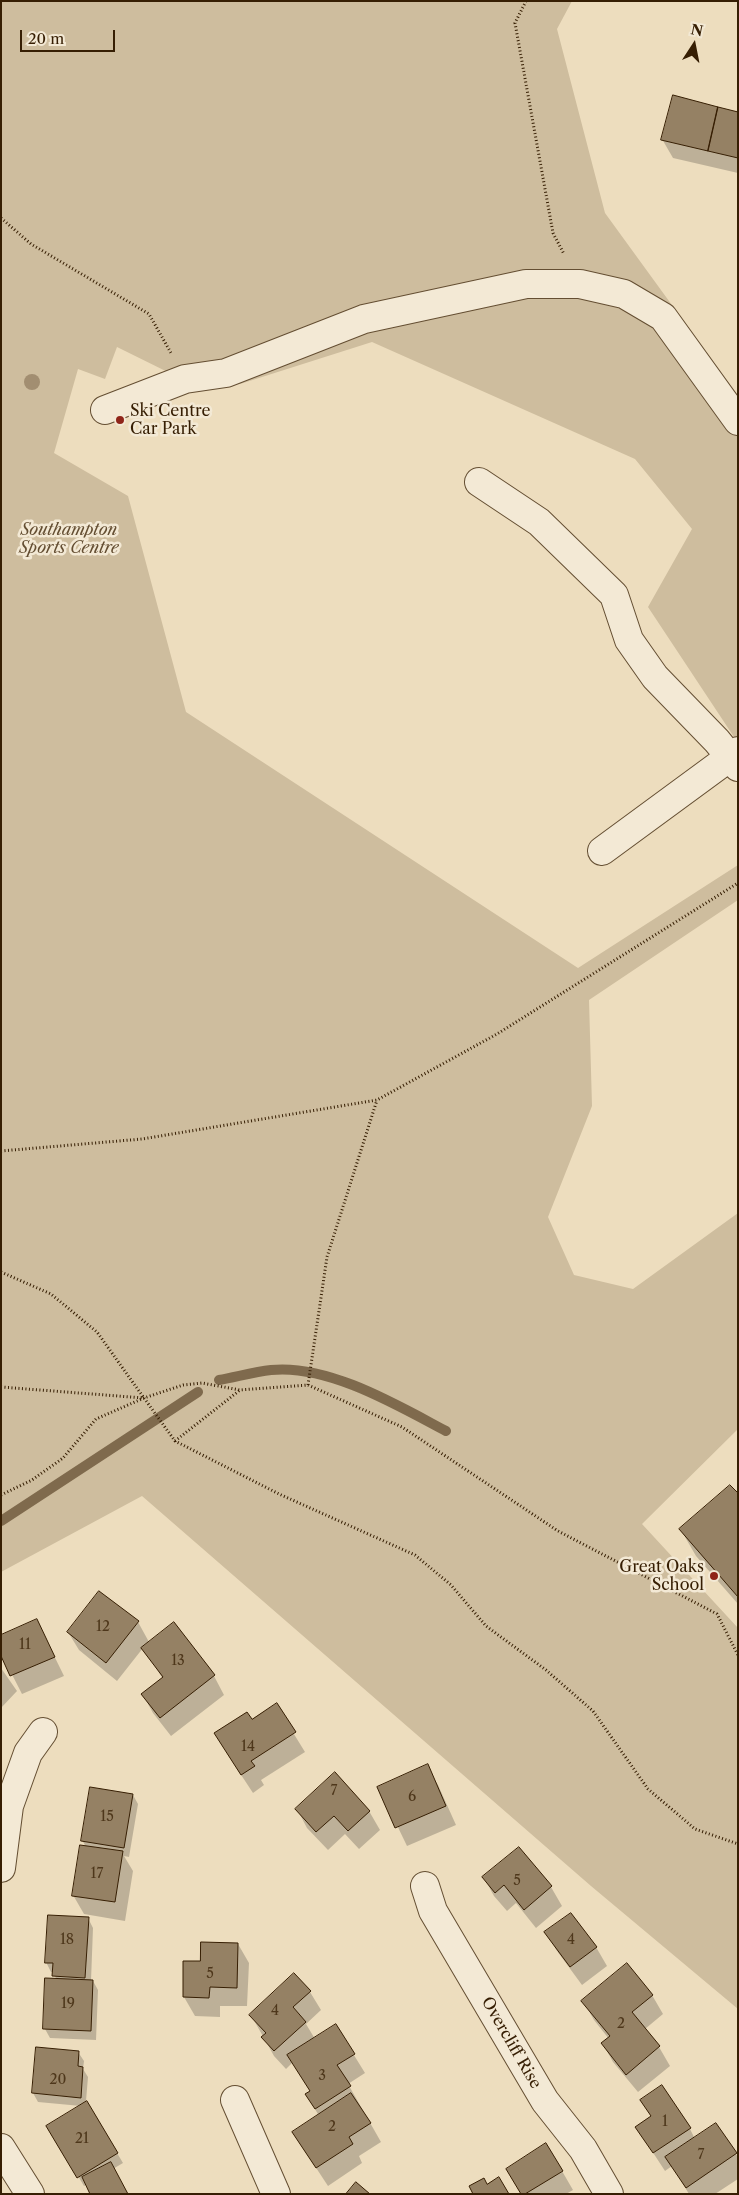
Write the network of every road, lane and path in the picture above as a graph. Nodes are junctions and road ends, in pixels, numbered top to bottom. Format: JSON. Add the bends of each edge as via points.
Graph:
{"nodes":[{"id":1,"x":526,"y":1,"type":"edge"},
{"id":2,"x":1,"y":218,"type":"edge"},
{"id":3,"x":580,"y":284,"type":"junction"},
{"id":4,"x":185,"y":379,"type":"junction"},
{"id":5,"x":105,"y":410,"type":"dead end"},
{"id":6,"x":738,"y":421,"type":"edge"},
{"id":7,"x":479,"y":482,"type":"dead end"},
{"id":8,"x":735,"y":758,"type":"edge"},
{"id":9,"x":602,"y":851,"type":"dead end"},
{"id":10,"x":738,"y":883,"type":"edge"},
{"id":11,"x":377,"y":1100,"type":"junction"},
{"id":12,"x":1,"y":1151,"type":"edge"},
{"id":13,"x":1,"y":1272,"type":"edge"},
{"id":14,"x":308,"y":1385,"type":"junction"},
{"id":15,"x":1,"y":1387,"type":"edge"},
{"id":16,"x":240,"y":1390,"type":"junction"},
{"id":17,"x":144,"y":1398,"type":"junction"},
{"id":18,"x":175,"y":1441,"type":"junction"},
{"id":19,"x":1,"y":1495,"type":"edge"},
{"id":20,"x":738,"y":1655,"type":"edge"},
{"id":21,"x":43,"y":1732,"type":"dead end"},
{"id":22,"x":738,"y":1844,"type":"edge"},
{"id":23,"x":1,"y":1868,"type":"edge"},
{"id":24,"x":425,"y":1886,"type":"dead end"},
{"id":25,"x":235,"y":2100,"type":"dead end"},
{"id":26,"x":1,"y":2148,"type":"edge"},
{"id":27,"x":30,"y":2194,"type":"edge"},
{"id":28,"x":276,"y":2194,"type":"edge"},
{"id":29,"x":609,"y":2194,"type":"edge"}],
"edges":[{"from":1,"to":3,"type":"path","via":[[514,23],[539,164],[553,233]]},
{"from":2,"to":4,"type":"path","via":[[31,244],[149,314]]},
{"from":3,"to":4,"type":"street","via":[[526,284],[364,319],[226,373]]},
{"from":3,"to":6,"type":"street","via":[[624,294],[663,317]]},
{"from":4,"to":5,"type":"street"},
{"from":7,"to":8,"type":"street","via":[[539,522],[614,595],[629,640],[655,677]]},
{"from":8,"to":9,"type":"street"},
{"from":10,"to":11,"type":"path","via":[[497,1034]]},
{"from":11,"to":12,"type":"path","via":[[142,1138]]},
{"from":11,"to":14,"type":"path","via":[[326,1257]]},
{"from":13,"to":17,"type":"path","via":[[51,1294],[97,1332]]},
{"from":14,"to":16,"type":"path"},
{"from":14,"to":20,"type":"path","via":[[402,1427],[558,1530],[717,1614]]},
{"from":15,"to":17,"type":"path"},
{"from":16,"to":17,"type":"path","via":[[202,1383],[183,1385]]},
{"from":16,"to":18,"type":"path"},
{"from":17,"to":18,"type":"path"},
{"from":17,"to":19,"type":"path","via":[[96,1419],[63,1458],[32,1480]]},
{"from":18,"to":22,"type":"path","via":[[279,1494],[415,1555],[451,1585],[486,1626],[546,1670],[593,1712],[648,1789],[695,1829]]},
{"from":21,"to":23,"type":"street","via":[[28,1753],[9,1806]]},
{"from":24,"to":29,"type":"street","name":"Overcliff Rise","via":[[433,1911],[545,2101],[582,2149]]},
{"from":25,"to":28,"type":"street"},
{"from":26,"to":27,"type":"street"}]}
